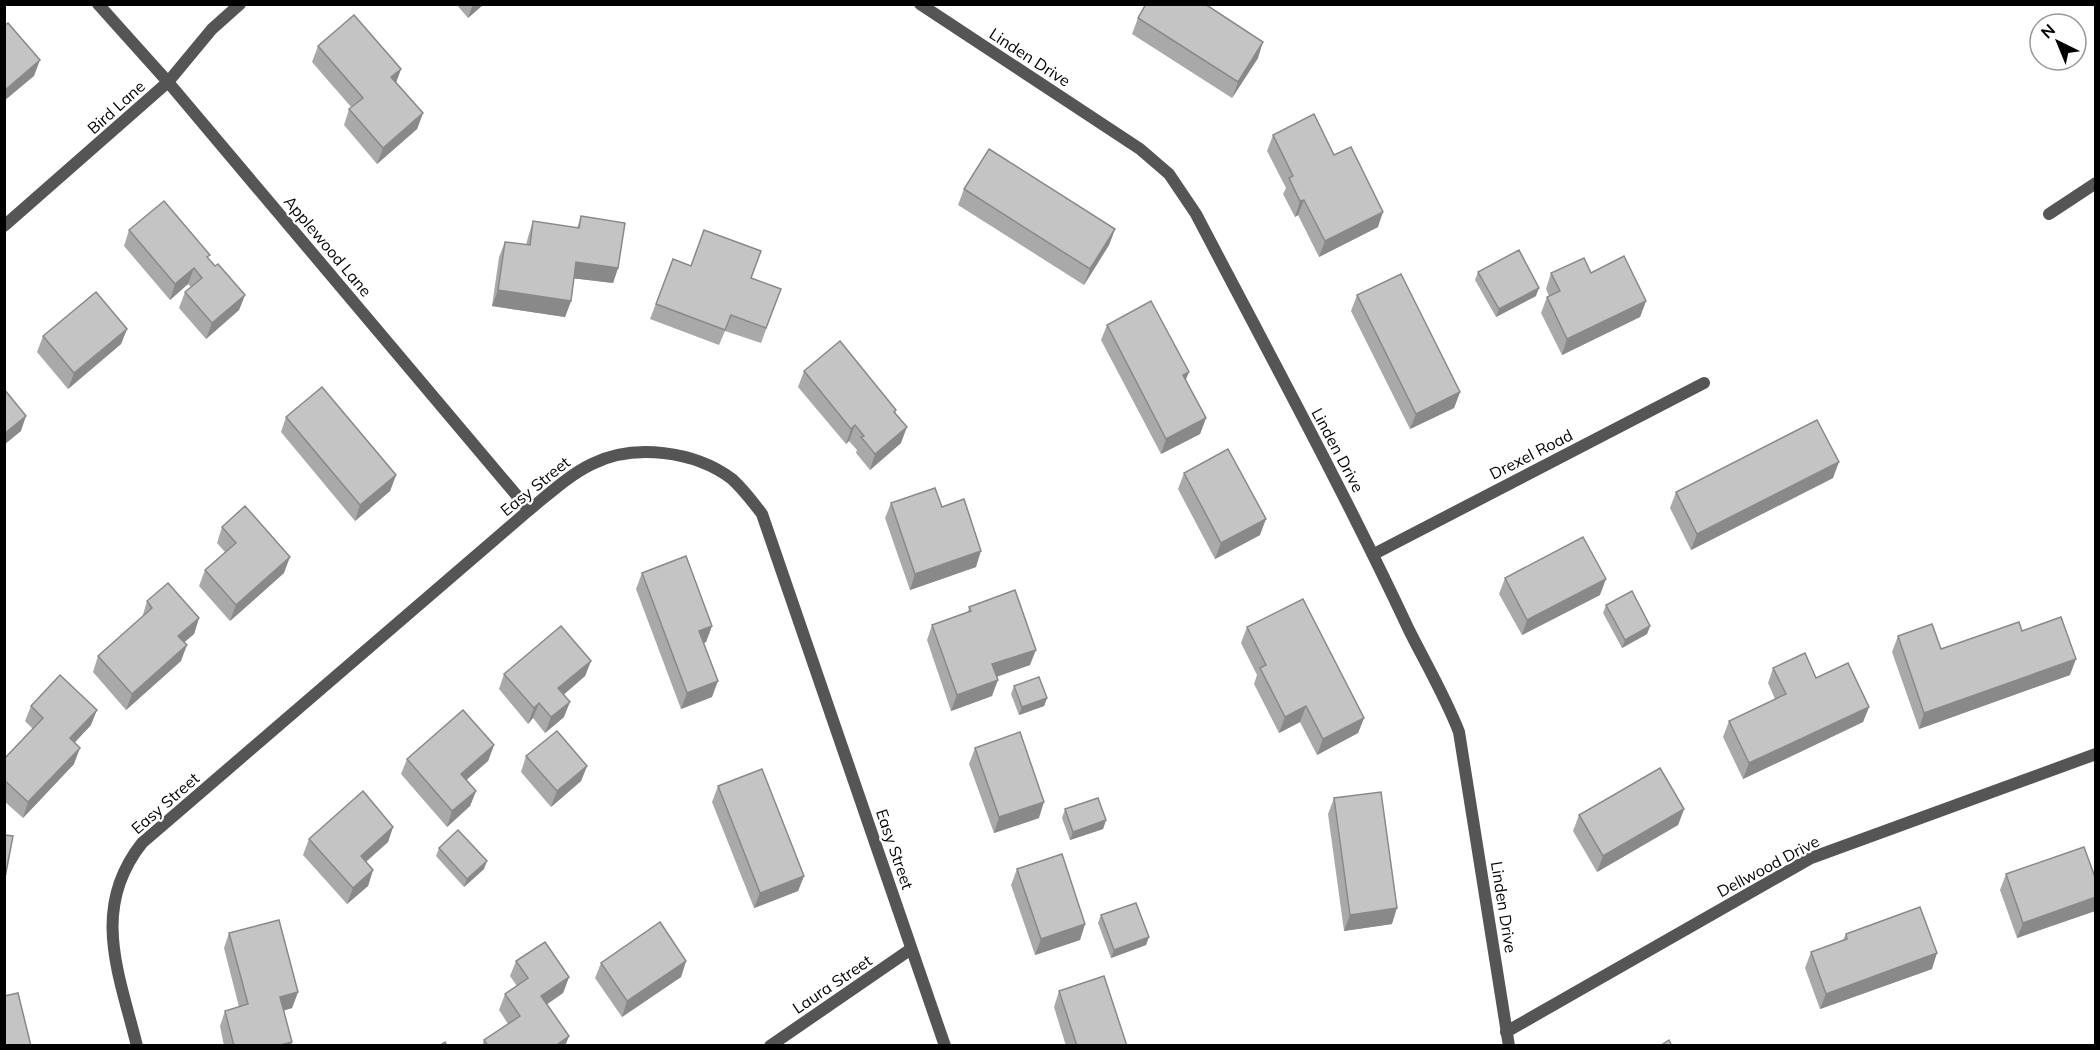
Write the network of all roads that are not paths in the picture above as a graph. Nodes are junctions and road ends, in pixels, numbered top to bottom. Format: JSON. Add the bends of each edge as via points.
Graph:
{"nodes":[{"id":1,"x":98,"y":4,"type":"edge"},
{"id":2,"x":240,"y":4,"type":"edge"},
{"id":3,"x":920,"y":4,"type":"edge"},
{"id":4,"x":168,"y":82,"type":"junction"},
{"id":5,"x":2096,"y":183,"type":"edge"},
{"id":6,"x":2049,"y":214,"type":"dead end"},
{"id":7,"x":4,"y":226,"type":"edge"},
{"id":8,"x":1704,"y":383,"type":"dead end"},
{"id":9,"x":530,"y":510,"type":"junction"},
{"id":10,"x":1374,"y":554,"type":"junction"},
{"id":11,"x":2096,"y":754,"type":"edge"},
{"id":12,"x":911,"y":949,"type":"junction"},
{"id":13,"x":1506,"y":1032,"type":"junction"},
{"id":14,"x":137,"y":1046,"type":"edge"},
{"id":15,"x":770,"y":1046,"type":"edge"},
{"id":16,"x":945,"y":1046,"type":"edge"},
{"id":17,"x":1509,"y":1046,"type":"edge"}],
"edges":[{"from":1,"to":4,"type":"street","name":"Applewood Lane"},
{"from":2,"to":4,"type":"street","name":"Bird Lane","via":[[212,29]]},
{"from":3,"to":10,"type":"street","name":"Linden Drive","via":[[1140,149],[1169,174],[1196,214]]},
{"from":4,"to":7,"type":"street","name":"Bird Lane"},
{"from":4,"to":9,"type":"street","name":"Applewood Lane"},
{"from":5,"to":6,"type":"street"},
{"from":8,"to":10,"type":"street","name":"Drexel Road"},
{"from":9,"to":12,"type":"street","name":"Easy Street","via":[[591,464],[627,453],[666,454],[713,468],[750,498],[762,514]]},
{"from":9,"to":14,"type":"street","name":"Easy Street","via":[[142,843],[129,860],[116,892],[112,930]]},
{"from":10,"to":13,"type":"street","name":"Linden Drive","via":[[1449,704],[1459,732]]},
{"from":11,"to":13,"type":"street","name":"Dellwood Drive","via":[[1811,858]]},
{"from":12,"to":15,"type":"street","name":"Laura Street"},
{"from":12,"to":16,"type":"street","name":"Easy Street"},
{"from":13,"to":17,"type":"street","name":"Linden Drive"}]}
